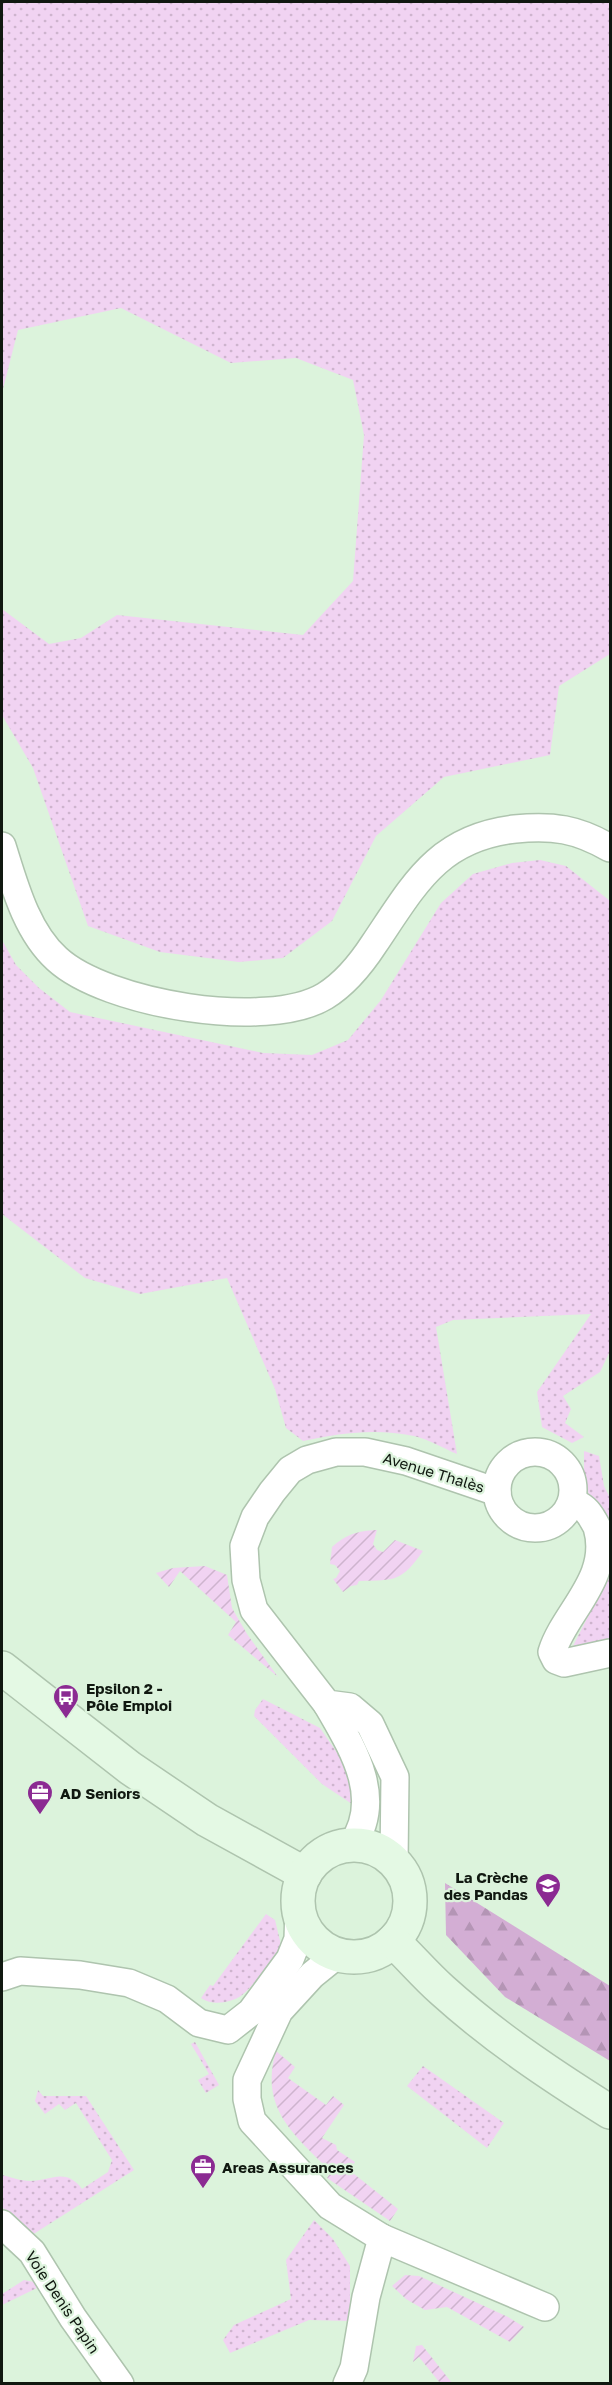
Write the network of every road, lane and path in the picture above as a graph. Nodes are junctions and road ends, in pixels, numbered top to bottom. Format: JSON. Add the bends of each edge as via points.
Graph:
{"nodes":[{"id":1,"x":2,"y":846,"type":"edge"},
{"id":2,"x":610,"y":848,"type":"edge"},
{"id":3,"x":497,"y":1492,"type":"junction"},
{"id":4,"x":572,"y":1501,"type":"junction"},
{"id":5,"x":610,"y":1653,"type":"edge"},
{"id":6,"x":2,"y":1668,"type":"edge"},
{"id":7,"x":338,"y":1706,"type":"junction"},
{"id":8,"x":352,"y":1845,"type":"junction"},
{"id":9,"x":394,"y":1862,"type":"junction"},
{"id":10,"x":305,"y":1874,"type":"junction"},
{"id":11,"x":299,"y":1908,"type":"junction"},
{"id":12,"x":393,"y":1941,"type":"junction"},
{"id":13,"x":338,"y":1954,"type":"junction"},
{"id":14,"x":2,"y":1977,"type":"edge"},
{"id":15,"x":610,"y":2112,"type":"edge"},
{"id":16,"x":2,"y":2224,"type":"edge"},
{"id":17,"x":382,"y":2238,"type":"junction"},
{"id":18,"x":545,"y":2307,"type":"dead end"},
{"id":19,"x":120,"y":2384,"type":"edge"},
{"id":20,"x":347,"y":2384,"type":"edge"}],
"edges":[{"from":1,"to":2,"type":"street","via":[[25,913],[56,959],[80,975],[135,996],[236,1013],[295,1009],[324,997],[349,978],[423,874],[447,852],[472,838],[541,826],[570,829]]},
{"from":3,"to":4,"type":"street","via":[[506,1515],[523,1526],[543,1528],[561,1518]]},
{"from":3,"to":4,"type":"street","via":[[502,1470],[518,1455],[540,1452],[560,1461],[572,1479]]},
{"from":3,"to":7,"type":"street","name":"Avenue Thalès","via":[[406,1461],[365,1452],[336,1452],[307,1460],[290,1470],[272,1492],[255,1517],[244,1546],[246,1580],[254,1610]]},
{"from":4,"to":5,"type":"street","via":[[588,1510],[601,1535],[604,1561],[593,1588],[555,1641],[552,1652],[556,1660],[564,1663]]},
{"from":6,"to":10,"type":"main road","via":[[130,1768],[207,1820]]},
{"from":7,"to":8,"type":"street","name":"Avenue Thalès","via":[[366,1785],[365,1812]]},
{"from":7,"to":9,"type":"street","name":"Avenue Thalès","via":[[370,1724],[395,1777]]},
{"from":8,"to":9,"type":"main road","via":[[382,1852]]},
{"from":8,"to":10,"type":"main road","via":[[333,1849],[317,1859]]},
{"from":9,"to":12,"type":"main road","via":[[410,1893],[410,1911]]},
{"from":10,"to":11,"type":"main road","via":[[299,1890]]},
{"from":11,"to":13,"type":"main road","via":[[311,1937]]},
{"from":11,"to":14,"type":"street","via":[[298,1939],[290,1959],[251,2012],[228,2030],[200,2023],[167,1999],[129,1983],[20,1971]]},
{"from":12,"to":13,"type":"main road","via":[[367,1955]]},
{"from":12,"to":15,"type":"main road","via":[[443,1992],[491,2031]]},
{"from":13,"to":17,"type":"street","via":[[279,2011],[247,2079],[247,2099],[252,2121],[330,2206]]},
{"from":16,"to":19,"type":"street","name":"Voie Denis Papin","via":[[32,2252]]},
{"from":17,"to":18,"type":"street"},
{"from":17,"to":20,"type":"street","via":[[366,2297],[354,2368]]}]}
